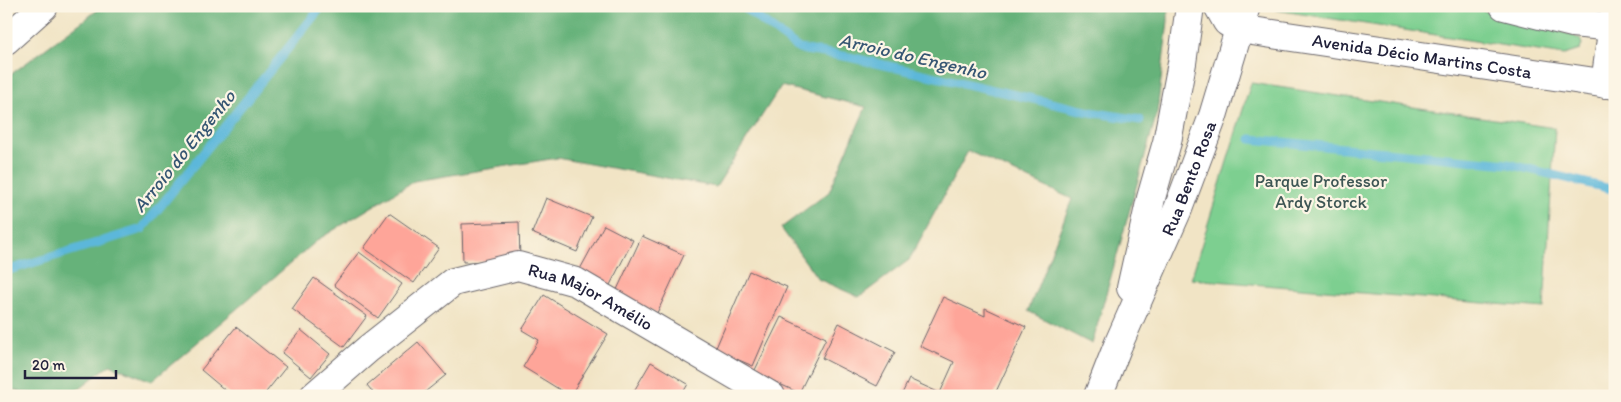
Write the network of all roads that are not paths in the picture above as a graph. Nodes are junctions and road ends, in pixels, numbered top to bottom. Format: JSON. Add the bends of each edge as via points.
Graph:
{"nodes":[{"id":1,"x":44,"y":6,"type":"edge"},
{"id":2,"x":1190,"y":6,"type":"edge"},
{"id":3,"x":1218,"y":6,"type":"edge"},
{"id":4,"x":1504,"y":6,"type":"edge"},
{"id":5,"x":1243,"y":18,"type":"edge"},
{"id":6,"x":1614,"y":21,"type":"edge"},
{"id":7,"x":6,"y":40,"type":"edge"},
{"id":8,"x":1610,"y":84,"type":"edge"},
{"id":9,"x":1118,"y":345,"type":"junction"},
{"id":10,"x":314,"y":396,"type":"edge"},
{"id":11,"x":771,"y":396,"type":"edge"},
{"id":12,"x":1098,"y":396,"type":"edge"}],
"edges":[{"from":1,"to":7,"type":"street"},
{"from":2,"to":9,"type":"street","name":"Rua Bento Rosa","via":[[1167,142]]},
{"from":3,"to":5,"type":"street","via":[[1227,22]]},
{"from":4,"to":6,"type":"street","name":"Avenida Décio Martins Costa","via":[[1572,23]]},
{"from":5,"to":8,"type":"street","name":"Avenida Décio Martins Costa"},
{"from":5,"to":9,"type":"street","name":"Rua Bento Rosa","via":[[1213,116],[1178,209]]},
{"from":6,"to":8,"type":"street","name":"Avenida Décio Martins Costa"},
{"from":9,"to":12,"type":"street","name":"Rua Bento Rosa"},
{"from":10,"to":11,"type":"street","name":"Rua Major Amélio","via":[[453,282],[518,266],[576,282]]}]}
